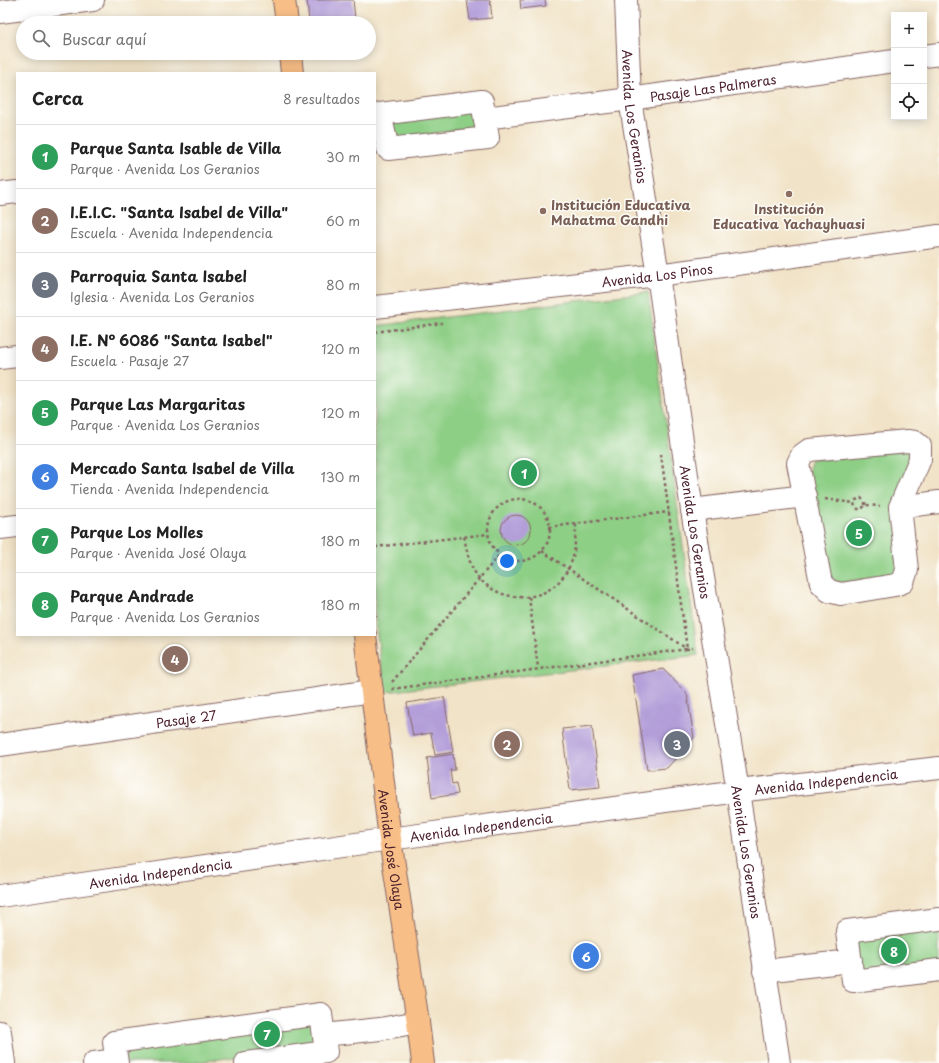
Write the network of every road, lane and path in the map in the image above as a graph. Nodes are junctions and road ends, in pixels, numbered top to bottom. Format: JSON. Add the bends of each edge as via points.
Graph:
{"nodes":[{"id":1,"x":94,"y":0,"type":"edge"},
{"id":2,"x":284,"y":0,"type":"edge"},
{"id":3,"x":626,"y":0,"type":"edge"},
{"id":4,"x":0,"y":12,"type":"edge"},
{"id":5,"x":286,"y":16,"type":"edge"},
{"id":6,"x":939,"y":54,"type":"edge"},
{"id":7,"x":927,"y":56,"type":"edge"},
{"id":8,"x":291,"y":60,"type":"edge"},
{"id":9,"x":891,"y":60,"type":"edge"},
{"id":10,"x":292,"y":72,"type":"edge"},
{"id":11,"x":630,"y":99,"type":"junction"},
{"id":12,"x":485,"y":118,"type":"junction"},
{"id":13,"x":380,"y":132,"type":"edge"},
{"id":14,"x":16,"y":192,"type":"edge"},
{"id":15,"x":0,"y":194,"type":"edge"},
{"id":16,"x":939,"y":236,"type":"edge"},
{"id":17,"x":658,"y":276,"type":"junction"},
{"id":18,"x":376,"y":307,"type":"edge"},
{"id":19,"x":445,"y":322,"type":"dead end"},
{"id":20,"x":376,"y":332,"type":"edge"},
{"id":21,"x":16,"y":356,"type":"edge"},
{"id":22,"x":0,"y":358,"type":"edge"},
{"id":23,"x":660,"y":451,"type":"dead end"},
{"id":24,"x":805,"y":496,"type":"junction"},
{"id":25,"x":939,"y":502,"type":"edge"},
{"id":26,"x":854,"y":503,"type":"junction"},
{"id":27,"x":900,"y":507,"type":"junction"},
{"id":28,"x":692,"y":510,"type":"junction"},
{"id":29,"x":668,"y":512,"type":"junction"},
{"id":30,"x":576,"y":524,"type":"junction"},
{"id":31,"x":16,"y":526,"type":"edge"},
{"id":32,"x":549,"y":527,"type":"junction"},
{"id":33,"x":0,"y":528,"type":"edge"},
{"id":34,"x":488,"y":534,"type":"junction"},
{"id":35,"x":464,"y":537,"type":"junction"},
{"id":36,"x":376,"y":547,"type":"edge"},
{"id":37,"x":542,"y":551,"type":"junction"},
{"id":38,"x":500,"y":554,"type":"junction"},
{"id":39,"x":568,"y":569,"type":"junction"},
{"id":40,"x":480,"y":578,"type":"junction"},
{"id":41,"x":529,"y":597,"type":"junction"},
{"id":42,"x":372,"y":636,"type":"edge"},
{"id":43,"x":714,"y":645,"type":"junction"},
{"id":44,"x":687,"y":649,"type":"junction"},
{"id":45,"x":538,"y":668,"type":"junction"},
{"id":46,"x":379,"y":690,"type":"junction"},
{"id":47,"x":0,"y":745,"type":"edge"},
{"id":48,"x":939,"y":768,"type":"edge"},
{"id":49,"x":738,"y":791,"type":"junction"},
{"id":50,"x":390,"y":840,"type":"junction"},
{"id":51,"x":0,"y":896,"type":"edge"},
{"id":52,"x":939,"y":919,"type":"edge"},
{"id":53,"x":851,"y":961,"type":"junction"},
{"id":54,"x":939,"y":970,"type":"edge"},
{"id":55,"x":764,"y":972,"type":"junction"},
{"id":56,"x":418,"y":1022,"type":"junction"},
{"id":57,"x":0,"y":1032,"type":"edge"},
{"id":58,"x":324,"y":1035,"type":"junction"},
{"id":59,"x":116,"y":1061,"type":"edge"},
{"id":60,"x":4,"y":1063,"type":"edge"},
{"id":61,"x":94,"y":1063,"type":"edge"},
{"id":62,"x":246,"y":1063,"type":"edge"},
{"id":63,"x":423,"y":1063,"type":"edge"},
{"id":64,"x":779,"y":1063,"type":"edge"}],
"edges":[{"from":1,"to":4,"type":"street"},
{"from":2,"to":5,"type":"main road"},
{"from":3,"to":11,"type":"street","name":"Avenida Los Geranios"},
{"from":6,"to":7,"type":"street"},
{"from":8,"to":10,"type":"main road"},
{"from":9,"to":11,"type":"street","name":"Pasaje Las Palmeras"},
{"from":11,"to":12,"type":"street","name":"Pasaje Las Palmeras"},
{"from":11,"to":17,"type":"street","name":"Avenida Los Geranios"},
{"from":12,"to":13,"type":"street","via":[[482,101],[380,114]]},
{"from":12,"to":13,"type":"street","via":[[488,138],[388,150]]},
{"from":14,"to":15,"type":"street"},
{"from":16,"to":17,"type":"street","name":"Avenida Los Pinos"},
{"from":17,"to":18,"type":"street","name":"Avenida Los Pinos"},
{"from":17,"to":28,"type":"street","name":"Avenida Los Geranios"},
{"from":19,"to":20,"type":"path"},
{"from":21,"to":22,"type":"street"},
{"from":23,"to":29,"type":"path"},
{"from":24,"to":26,"type":"path"},
{"from":24,"to":27,"type":"street","via":[[798,463],[802,455],[809,450],[908,440],[920,446],[920,459]]},
{"from":24,"to":27,"type":"street","via":[[821,584],[829,591],[841,594],[903,582],[907,570]]},
{"from":24,"to":28,"type":"street"},
{"from":25,"to":27,"type":"street"},
{"from":26,"to":26,"type":"path","via":[[858,509],[865,505],[861,498]]},
{"from":28,"to":29,"type":"path"},
{"from":28,"to":43,"type":"street","name":"Avenida Los Geranios"},
{"from":29,"to":30,"type":"path"},
{"from":29,"to":44,"type":"path"},
{"from":30,"to":32,"type":"path"},
{"from":30,"to":39,"type":"path","via":[[573,554]]},
{"from":31,"to":33,"type":"street"},
{"from":32,"to":34,"type":"path","via":[[539,506],[530,501],[510,500],[493,512]]},
{"from":32,"to":37,"type":"path","via":[[547,542]]},
{"from":34,"to":35,"type":"path"},
{"from":34,"to":38,"type":"path","via":[[490,542]]},
{"from":35,"to":36,"type":"path"},
{"from":35,"to":40,"type":"path","via":[[469,559]]},
{"from":37,"to":38,"type":"path","via":[[525,560],[514,560]]},
{"from":37,"to":39,"type":"path"},
{"from":38,"to":40,"type":"path"},
{"from":39,"to":41,"type":"path","via":[[557,584],[543,593]]},
{"from":39,"to":44,"type":"path"},
{"from":40,"to":41,"type":"path","via":[[491,589],[508,596]]},
{"from":40,"to":46,"type":"path"},
{"from":41,"to":45,"type":"path"},
{"from":42,"to":46,"type":"main road","name":"Avenida José Olaya"},
{"from":43,"to":44,"type":"path"},
{"from":43,"to":49,"type":"street","name":"Avenida Los Geranios"},
{"from":44,"to":45,"type":"path"},
{"from":45,"to":46,"type":"path"},
{"from":46,"to":47,"type":"street","name":"Pasaje 27"},
{"from":46,"to":50,"type":"main road","name":"Avenida José Olaya"},
{"from":48,"to":49,"type":"street","name":"Avenida Independencia"},
{"from":49,"to":50,"type":"street","name":"Avenida Independencia"},
{"from":49,"to":55,"type":"street","name":"Avenida Los Geranios"},
{"from":50,"to":51,"type":"street","name":"Avenida Independencia"},
{"from":50,"to":56,"type":"main road","name":"Avenida José Olaya"},
{"from":52,"to":53,"type":"street","via":[[847,931]]},
{"from":53,"to":54,"type":"street","via":[[854,981]]},
{"from":53,"to":55,"type":"street"},
{"from":55,"to":64,"type":"street","name":"Avenida Los Geranios"},
{"from":56,"to":58,"type":"street"},
{"from":56,"to":63,"type":"main road","name":"Avenida José Olaya"},
{"from":57,"to":60,"type":"street"},
{"from":58,"to":59,"type":"street","via":[[321,1014],[114,1042]]},
{"from":58,"to":62,"type":"street","via":[[326,1052]]},
{"from":59,"to":61,"type":"street"}]}
